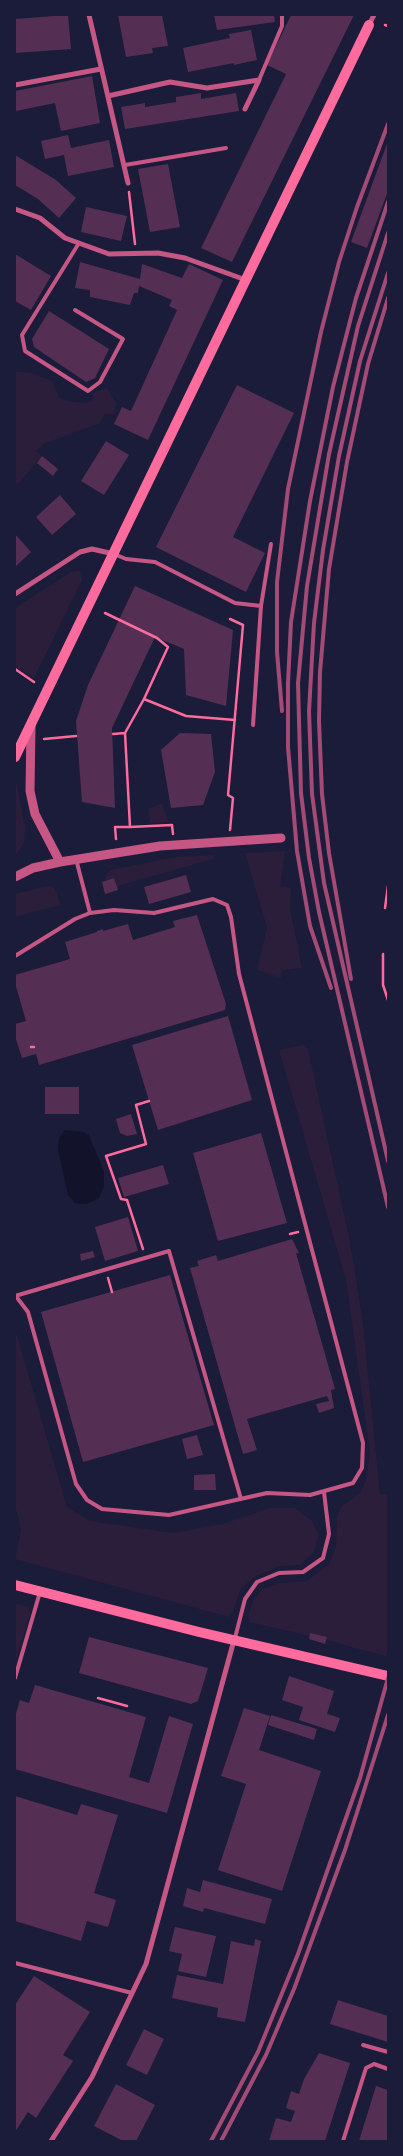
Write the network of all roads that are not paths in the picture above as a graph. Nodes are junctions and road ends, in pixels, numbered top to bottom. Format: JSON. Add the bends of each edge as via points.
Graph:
{"nodes":[{"id":1,"x":89,"y":15,"type":"edge"},
{"id":2,"x":282,"y":15,"type":"edge"},
{"id":3,"x":374,"y":15,"type":"edge"},
{"id":4,"x":369,"y":25,"type":"joint"},
{"id":5,"x":101,"y":69,"type":"junction"},
{"id":6,"x":259,"y":80,"type":"junction"},
{"id":7,"x":15,"y":85,"type":"edge"},
{"id":8,"x":108,"y":96,"type":"junction"},
{"id":9,"x":245,"y":109,"type":"dead end"},
{"id":10,"x":226,"y":148,"type":"dead end"},
{"id":11,"x":125,"y":165,"type":"junction"},
{"id":12,"x":128,"y":183,"type":"road end"},
{"id":13,"x":15,"y":209,"type":"edge"},
{"id":14,"x":79,"y":243,"type":"junction"},
{"id":15,"x":246,"y":280,"type":"junction"},
{"id":16,"x":75,"y":310,"type":"dead end"},
{"id":17,"x":271,"y":544,"type":"dead end"},
{"id":18,"x":114,"y":554,"type":"junction"},
{"id":19,"x":15,"y":594,"type":"edge"},
{"id":20,"x":261,"y":606,"type":"junction"},
{"id":21,"x":253,"y":725,"type":"dead end"},
{"id":22,"x":31,"y":726,"type":"junction"},
{"id":23,"x":15,"y":757,"type":"edge"},
{"id":24,"x":281,"y":838,"type":"dead end"},
{"id":25,"x":76,"y":859,"type":"junction"},
{"id":26,"x":60,"y":862,"type":"junction"},
{"id":27,"x":15,"y":876,"type":"edge"},
{"id":28,"x":90,"y":913,"type":"junction"},
{"id":29,"x":15,"y":956,"type":"edge"},
{"id":30,"x":15,"y":1296,"type":"edge"},
{"id":31,"x":324,"y":1492,"type":"junction"},
{"id":32,"x":241,"y":1499,"type":"junction"},
{"id":33,"x":15,"y":1585,"type":"edge"},
{"id":34,"x":40,"y":1592,"type":"junction"},
{"id":35,"x":234,"y":1640,"type":"junction"},
{"id":36,"x":388,"y":1676,"type":"edge"},
{"id":37,"x":15,"y":1678,"type":"edge"},
{"id":38,"x":15,"y":1963,"type":"edge"},
{"id":39,"x":132,"y":1993,"type":"junction"},
{"id":40,"x":363,"y":2045,"type":"dead end"},
{"id":41,"x":388,"y":2052,"type":"edge"},
{"id":42,"x":388,"y":2069,"type":"edge"},
{"id":43,"x":50,"y":2141,"type":"edge"},
{"id":44,"x":342,"y":2141,"type":"edge"}],
"edges":[{"from":1,"to":5,"type":"street"},
{"from":2,"to":6,"type":"lane","via":[[282,26]]},
{"from":3,"to":4,"type":"street"},
{"from":4,"to":15,"type":"main road"},
{"from":5,"to":7,"type":"street"},
{"from":5,"to":8,"type":"street"},
{"from":6,"to":8,"type":"street","via":[[207,88],[170,82]]},
{"from":6,"to":9,"type":"street"},
{"from":8,"to":11,"type":"street"},
{"from":10,"to":11,"type":"lane"},
{"from":11,"to":12,"type":"street"},
{"from":13,"to":14,"type":"street","via":[[40,218],[65,238]]},
{"from":14,"to":15,"type":"street","via":[[109,254],[158,253],[185,258]]},
{"from":14,"to":16,"type":"lane","via":[[22,335],[25,351],[88,391],[100,382],[122,339]]},
{"from":15,"to":18,"type":"main road"},
{"from":17,"to":20,"type":"lane"},
{"from":18,"to":19,"type":"street","via":[[92,549],[80,552]]},
{"from":18,"to":20,"type":"lane","via":[[126,559],[156,562],[235,602]]},
{"from":18,"to":22,"type":"main road"},
{"from":20,"to":21,"type":"lane"},
{"from":22,"to":23,"type":"main road"},
{"from":22,"to":26,"type":"street","via":[[30,791],[35,814]]},
{"from":24,"to":25,"type":"street","via":[[160,846]]},
{"from":25,"to":26,"type":"street"},
{"from":25,"to":28,"type":"lane"},
{"from":26,"to":27,"type":"street"},
{"from":28,"to":29,"type":"lane","via":[[74,919]]},
{"from":28,"to":31,"type":"lane","via":[[114,910],[154,913],[213,898],[227,905],[239,974],[363,1443],[362,1468],[354,1483]]},
{"from":30,"to":32,"type":"lane","via":[[28,1312],[76,1484],[87,1500],[102,1509],[169,1515]]},
{"from":30,"to":32,"type":"lane","via":[[169,1251]]},
{"from":31,"to":32,"type":"lane","via":[[310,1495],[267,1493]]},
{"from":31,"to":35,"type":"lane","via":[[329,1534],[323,1558],[303,1572],[279,1573],[257,1582],[245,1599]]},
{"from":33,"to":34,"type":"main road"},
{"from":34,"to":35,"type":"main road"},
{"from":34,"to":37,"type":"lane"},
{"from":35,"to":36,"type":"main road"},
{"from":35,"to":39,"type":"street","via":[[148,1958]]},
{"from":38,"to":39,"type":"lane"},
{"from":39,"to":43,"type":"street","via":[[92,2077]]},
{"from":40,"to":41,"type":"lane"},
{"from":42,"to":44,"type":"lane","via":[[374,2064],[366,2068]]}]}
